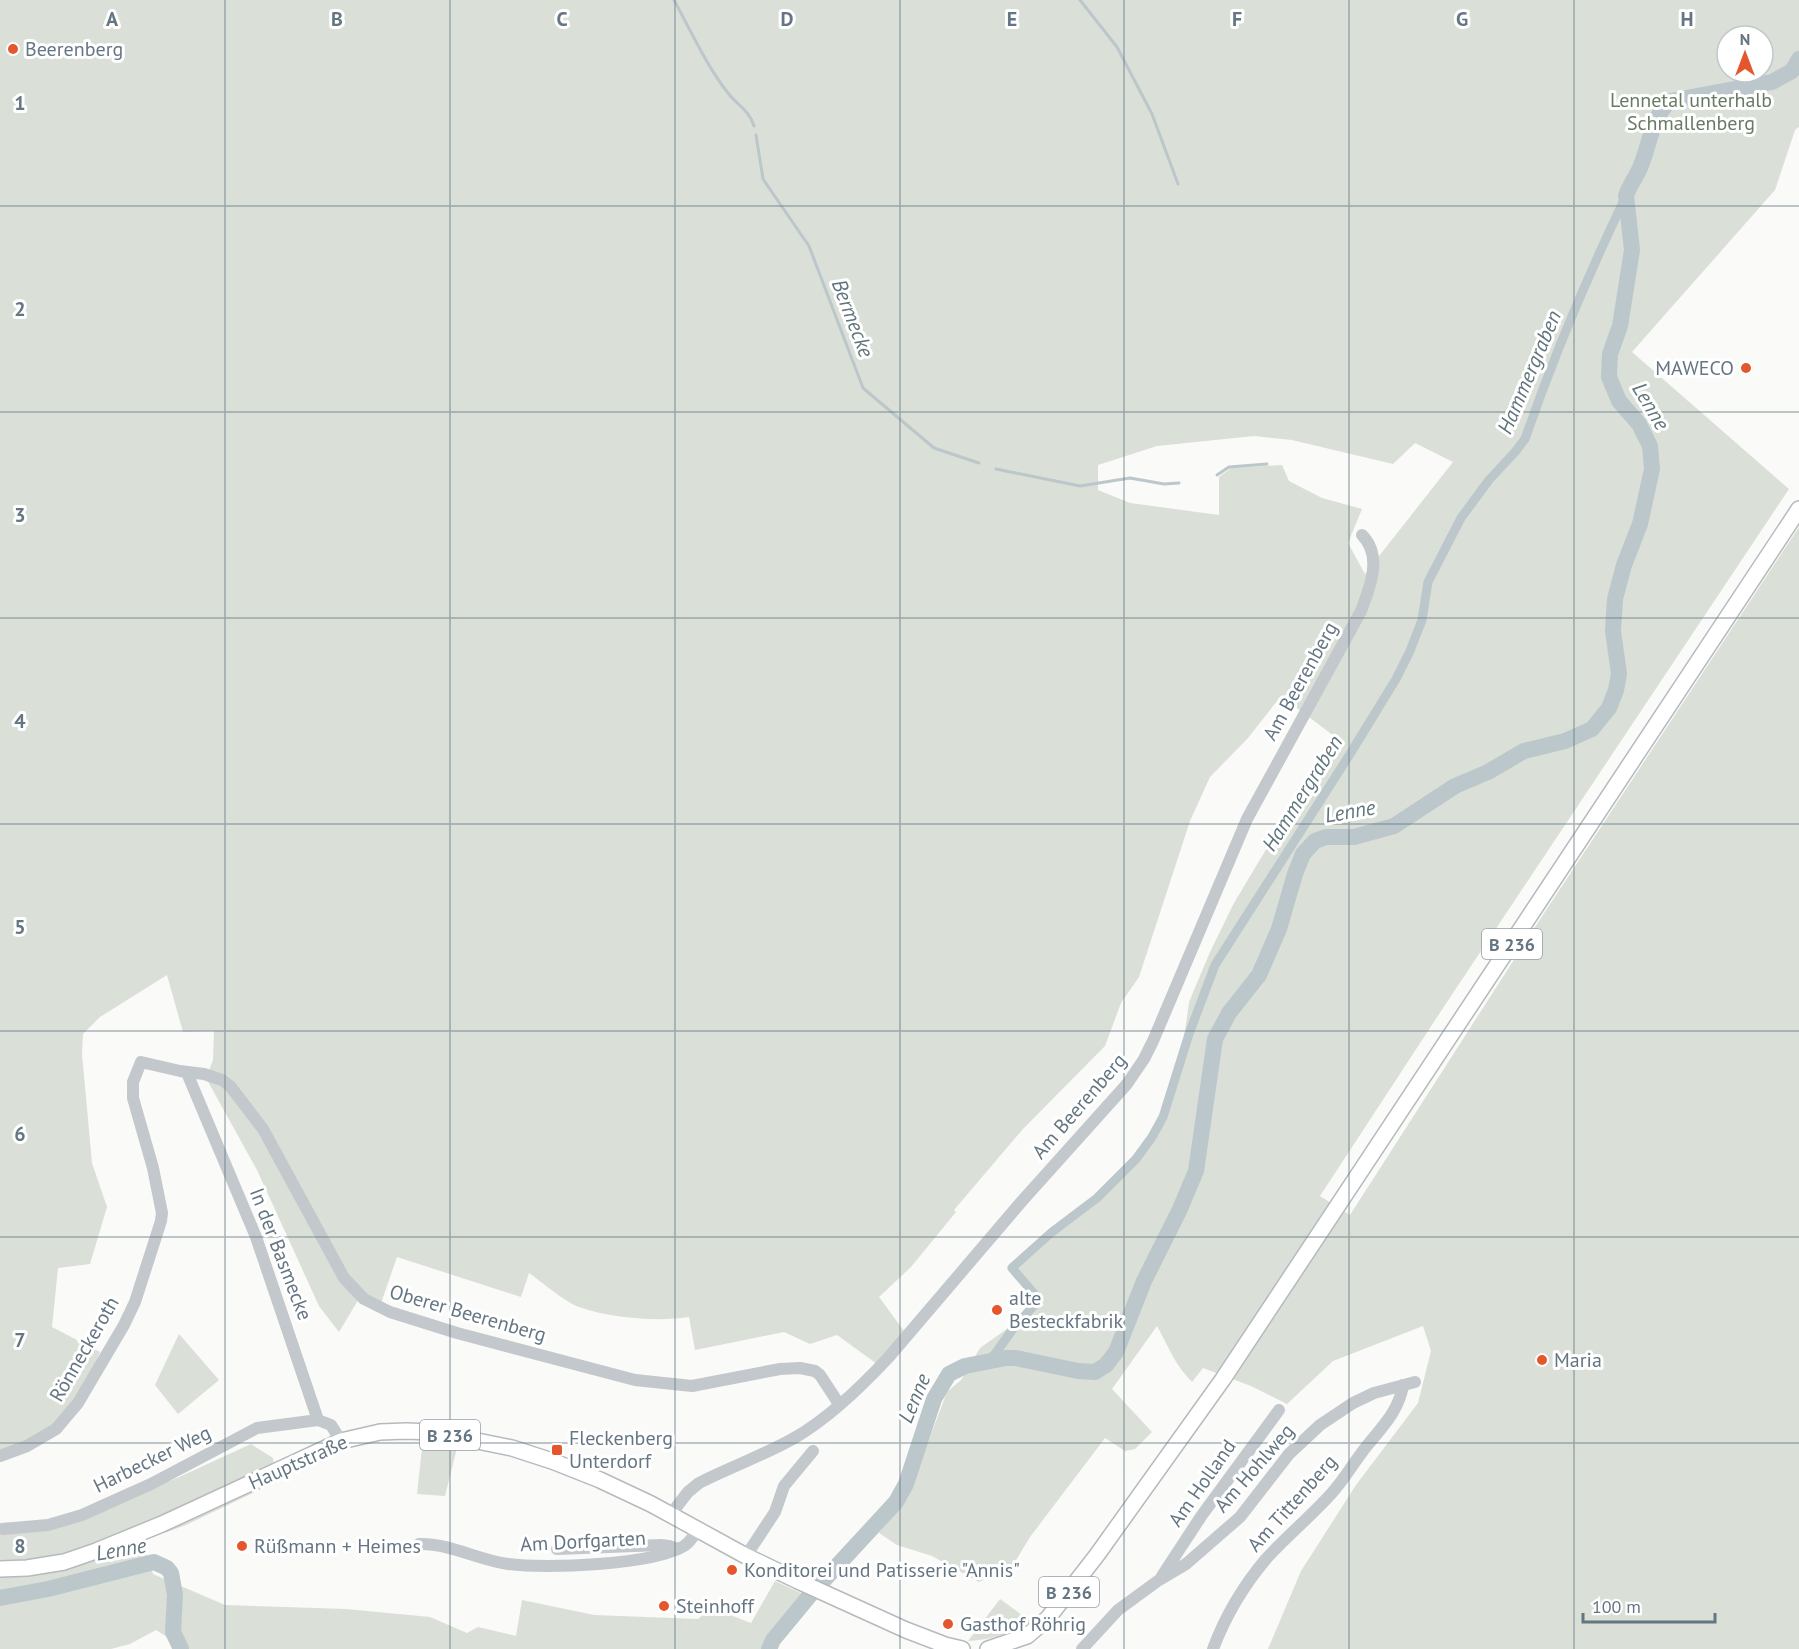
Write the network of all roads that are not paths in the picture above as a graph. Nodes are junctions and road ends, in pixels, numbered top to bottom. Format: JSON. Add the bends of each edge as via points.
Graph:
{"nodes":[{"id":1,"x":1799,"y":509,"type":"edge"},
{"id":2,"x":1362,"y":535,"type":"dead end"},
{"id":3,"x":187,"y":1072,"type":"junction"},
{"id":4,"x":1409,"y":1384,"type":"joint"},
{"id":5,"x":839,"y":1404,"type":"junction"},
{"id":6,"x":1279,"y":1410,"type":"dead end"},
{"id":7,"x":318,"y":1420,"type":"junction"},
{"id":8,"x":341,"y":1441,"type":"junction"},
{"id":9,"x":810,"y":1454,"type":"dead end"},
{"id":10,"x":0,"y":1456,"type":"edge"},
{"id":11,"x":671,"y":1514,"type":"junction"},
{"id":12,"x":3,"y":1529,"type":"dead end"},
{"id":13,"x":698,"y":1529,"type":"junction"},
{"id":14,"x":419,"y":1544,"type":"dead end"},
{"id":15,"x":557,"y":1549,"type":"dead end"},
{"id":16,"x":678,"y":1549,"type":"junction"},
{"id":17,"x":746,"y":1556,"type":"junction"},
{"id":18,"x":0,"y":1569,"type":"edge"},
{"id":19,"x":1159,"y":1580,"type":"junction"},
{"id":20,"x":962,"y":1649,"type":"edge"},
{"id":21,"x":991,"y":1649,"type":"edge"},
{"id":22,"x":1082,"y":1649,"type":"edge"},
{"id":23,"x":1213,"y":1649,"type":"edge"}],
"edges":[{"from":1,"to":21,"type":"main road","number":"B 236","via":[[1243,1350],[1048,1618],[1027,1636]]},
{"from":2,"to":5,"type":"street","name":"Am Beerenberg","via":[[1371,547],[1374,564],[1361,611],[1248,819],[1144,1059],[1127,1084],[888,1358]]},
{"from":3,"to":5,"type":"street","name":"Oberer Beerenberg","via":[[215,1077],[230,1086],[263,1130],[344,1278],[373,1305],[457,1333],[635,1380],[692,1386],[780,1369],[808,1369],[824,1380]]},
{"from":3,"to":7,"type":"street","name":"In der Basmecke","via":[[256,1238]]},
{"from":3,"to":10,"type":"street","name":"Rönneckeroth","via":[[141,1062],[133,1082],[134,1105],[162,1214],[124,1325],[83,1396],[63,1422],[34,1442]]},
{"from":4,"to":19,"type":"street","name":"Am Hohlweg","via":[[1363,1398],[1320,1425],[1289,1454],[1240,1518],[1186,1564]]},
{"from":4,"to":23,"type":"street","name":"Am Tittenberg","via":[[1394,1412],[1331,1494],[1265,1560],[1235,1604]]},
{"from":5,"to":11,"type":"street","name":"Am Beerenberg","via":[[795,1438],[699,1483]]},
{"from":6,"to":19,"type":"street","name":"Am Holland"},
{"from":7,"to":8,"type":"street","via":[[334,1428]]},
{"from":7,"to":12,"type":"street","name":"Harbecker Weg","via":[[257,1428],[151,1484],[67,1520]]},
{"from":8,"to":11,"type":"main road","name":"Hauptstraße","number":"B 236","via":[[406,1431],[473,1439],[552,1461]]},
{"from":8,"to":18,"type":"main road","name":"Hauptstraße","number":"B 236","via":[[96,1551],[64,1562]]},
{"from":9,"to":17,"type":"street","via":[[784,1486],[775,1512]]},
{"from":11,"to":13,"type":"main road","name":"Hauptstraße","number":"B 236"},
{"from":13,"to":16,"type":"street","name":"Am Dorfgarten"},
{"from":13,"to":17,"type":"main road","name":"Hauptstraße","number":"B 236"},
{"from":14,"to":16,"type":"street","name":"Am Dorfgarten","via":[[524,1565],[618,1562]]},
{"from":15,"to":16,"type":"street","name":"Am Dorfgarten","via":[[661,1545]]},
{"from":17,"to":20,"type":"main road","name":"Hauptstraße","number":"B 236","via":[[906,1630]]},
{"from":19,"to":22,"type":"street","name":"Am Hohlweg","via":[[1118,1610]]}]}
